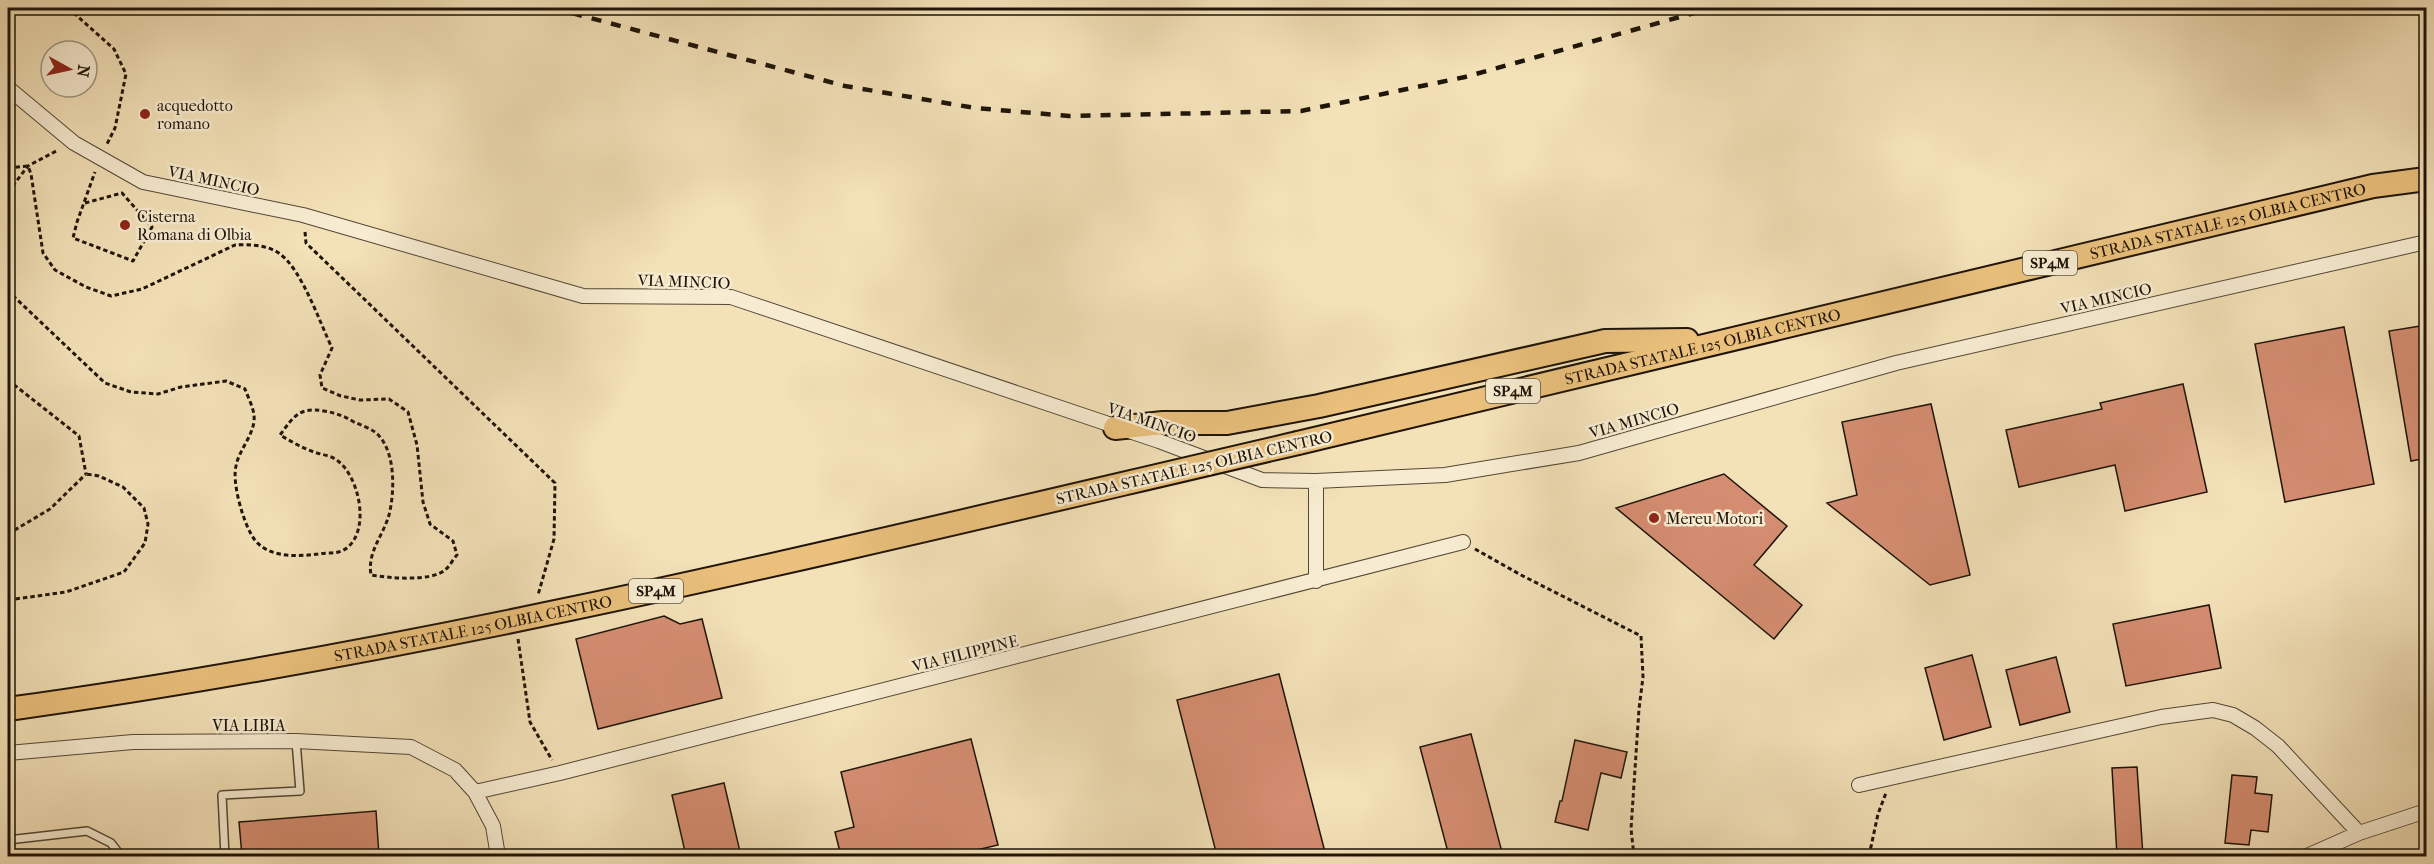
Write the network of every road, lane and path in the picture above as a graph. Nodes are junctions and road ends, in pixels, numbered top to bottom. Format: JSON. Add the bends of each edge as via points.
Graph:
{"nodes":[{"id":1,"x":68,"y":8,"type":"edge"},
{"id":2,"x":8,"y":88,"type":"edge"},
{"id":3,"x":74,"y":143,"type":"junction"},
{"id":4,"x":100,"y":158,"type":"junction"},
{"id":5,"x":28,"y":166,"type":"junction"},
{"id":6,"x":2427,"y":167,"type":"edge"},
{"id":7,"x":8,"y":168,"type":"edge"},
{"id":8,"x":2427,"y":179,"type":"edge"},
{"id":9,"x":2373,"y":186,"type":"junction"},
{"id":10,"x":8,"y":192,"type":"edge"},
{"id":11,"x":85,"y":203,"type":"junction"},
{"id":12,"x":303,"y":215,"type":"junction"},
{"id":13,"x":2427,"y":242,"type":"edge"},
{"id":14,"x":8,"y":291,"type":"edge"},
{"id":15,"x":1727,"y":340,"type":"junction"},
{"id":16,"x":8,"y":380,"type":"edge"},
{"id":17,"x":1115,"y":428,"type":"junction"},
{"id":18,"x":86,"y":474,"type":"junction"},
{"id":19,"x":1316,"y":481,"type":"junction"},
{"id":20,"x":8,"y":534,"type":"edge"},
{"id":21,"x":1462,"y":542,"type":"joint"},
{"id":22,"x":1316,"y":581,"type":"junction"},
{"id":23,"x":8,"y":600,"type":"edge"},
{"id":24,"x":536,"y":600,"type":"dead end"},
{"id":25,"x":518,"y":638,"type":"dead end"},
{"id":26,"x":8,"y":709,"type":"edge"},
{"id":27,"x":296,"y":741,"type":"junction"},
{"id":28,"x":8,"y":753,"type":"edge"},
{"id":29,"x":560,"y":773,"type":"junction"},
{"id":30,"x":1893,"y":778,"type":"junction"},
{"id":31,"x":1859,"y":785,"type":"dead end"},
{"id":32,"x":475,"y":792,"type":"junction"},
{"id":33,"x":2427,"y":811,"type":"edge"},
{"id":34,"x":2360,"y":833,"type":"junction"},
{"id":35,"x":8,"y":840,"type":"edge"},
{"id":36,"x":121,"y":856,"type":"edge"},
{"id":37,"x":225,"y":856,"type":"edge"},
{"id":38,"x":498,"y":856,"type":"edge"},
{"id":39,"x":1634,"y":856,"type":"edge"},
{"id":40,"x":1869,"y":856,"type":"edge"},
{"id":41,"x":2307,"y":856,"type":"edge"}],
"edges":[{"from":1,"to":4,"type":"path","via":[[114,48],[126,74],[115,128]]},
{"from":2,"to":3,"type":"street","name":"VIA MINCIO"},
{"from":3,"to":4,"type":"street","name":"VIA MINCIO"},
{"from":3,"to":5,"type":"path"},
{"from":4,"to":11,"type":"path"},
{"from":4,"to":12,"type":"street","name":"VIA MINCIO","via":[[143,182]]},
{"from":5,"to":7,"type":"path"},
{"from":5,"to":10,"type":"path"},
{"from":5,"to":14,"type":"path","via":[[43,253],[55,270],[111,296],[142,289],[235,245],[247,244],[280,253],[308,295],[332,348],[320,375],[322,388],[360,400],[389,399],[408,411],[430,524],[453,541],[457,555],[444,571],[428,576],[371,575],[369,562],[388,517],[394,490],[392,466],[376,433],[336,413],[312,409],[293,417],[280,435],[337,460],[347,470],[360,501],[355,538],[336,553],[292,555],[272,552],[258,544],[238,498],[235,467],[254,416],[245,389],[226,381],[158,394],[131,392],[105,383]]},
{"from":6,"to":9,"type":"main road","name":"STRADA STATALE 125 OLBIA CENTRO","number":"SP4M"},
{"from":8,"to":9,"type":"main road","name":"STRADA STATALE 125 OLBIA CENTRO","number":"SP4M"},
{"from":9,"to":15,"type":"main road","name":"STRADA STATALE 125 OLBIA CENTRO","number":"SP4M"},
{"from":11,"to":11,"type":"path","via":[[122,193],[152,227],[133,261],[73,238]]},
{"from":12,"to":17,"type":"street","name":"VIA MINCIO","via":[[583,296],[731,297]]},
{"from":12,"to":24,"type":"path","via":[[306,243],[555,483],[554,539]]},
{"from":13,"to":19,"type":"street","name":"VIA MINCIO","via":[[1896,363],[1579,453],[1445,474]]},
{"from":15,"to":17,"type":"main road","via":[[1605,340],[1320,406],[1227,423]]},
{"from":15,"to":26,"type":"main road","name":"STRADA STATALE 125 OLBIA CENTRO","number":"SP4M","bridge":true,"via":[[625,598],[278,665]]},
{"from":16,"to":18,"type":"path","via":[[79,436]]},
{"from":17,"to":19,"type":"street","name":"VIA MINCIO","via":[[1262,480]]},
{"from":18,"to":20,"type":"path","via":[[50,509]]},
{"from":18,"to":23,"type":"path","via":[[123,487],[144,508],[148,524],[146,543],[124,572],[66,592]]},
{"from":19,"to":22,"type":"street"},
{"from":21,"to":22,"type":"street","name":"VIA FILIPPINE"},
{"from":21,"to":39,"type":"path","via":[[1641,636],[1643,677],[1632,829]]},
{"from":22,"to":29,"type":"street","name":"VIA FILIPPINE"},
{"from":25,"to":29,"type":"path","via":[[530,722]]},
{"from":27,"to":28,"type":"street","name":"VIA LIBIA","via":[[133,742]]},
{"from":27,"to":32,"type":"street","name":"VIA LIBIA","via":[[411,747],[454,770]]},
{"from":27,"to":37,"type":"lane","via":[[300,791],[222,795]]},
{"from":29,"to":32,"type":"street","name":"VIA FILIPPINE"},
{"from":30,"to":31,"type":"street"},
{"from":30,"to":34,"type":"street","via":[[2161,717],[2213,710],[2233,715],[2278,746]]},
{"from":30,"to":40,"type":"path","via":[[1878,814]]},
{"from":32,"to":38,"type":"street","name":"VIA LIBIA","via":[[494,826]]},
{"from":33,"to":34,"type":"street"},
{"from":34,"to":41,"type":"street"},
{"from":35,"to":36,"type":"lane","via":[[87,831],[111,843]]}]}
